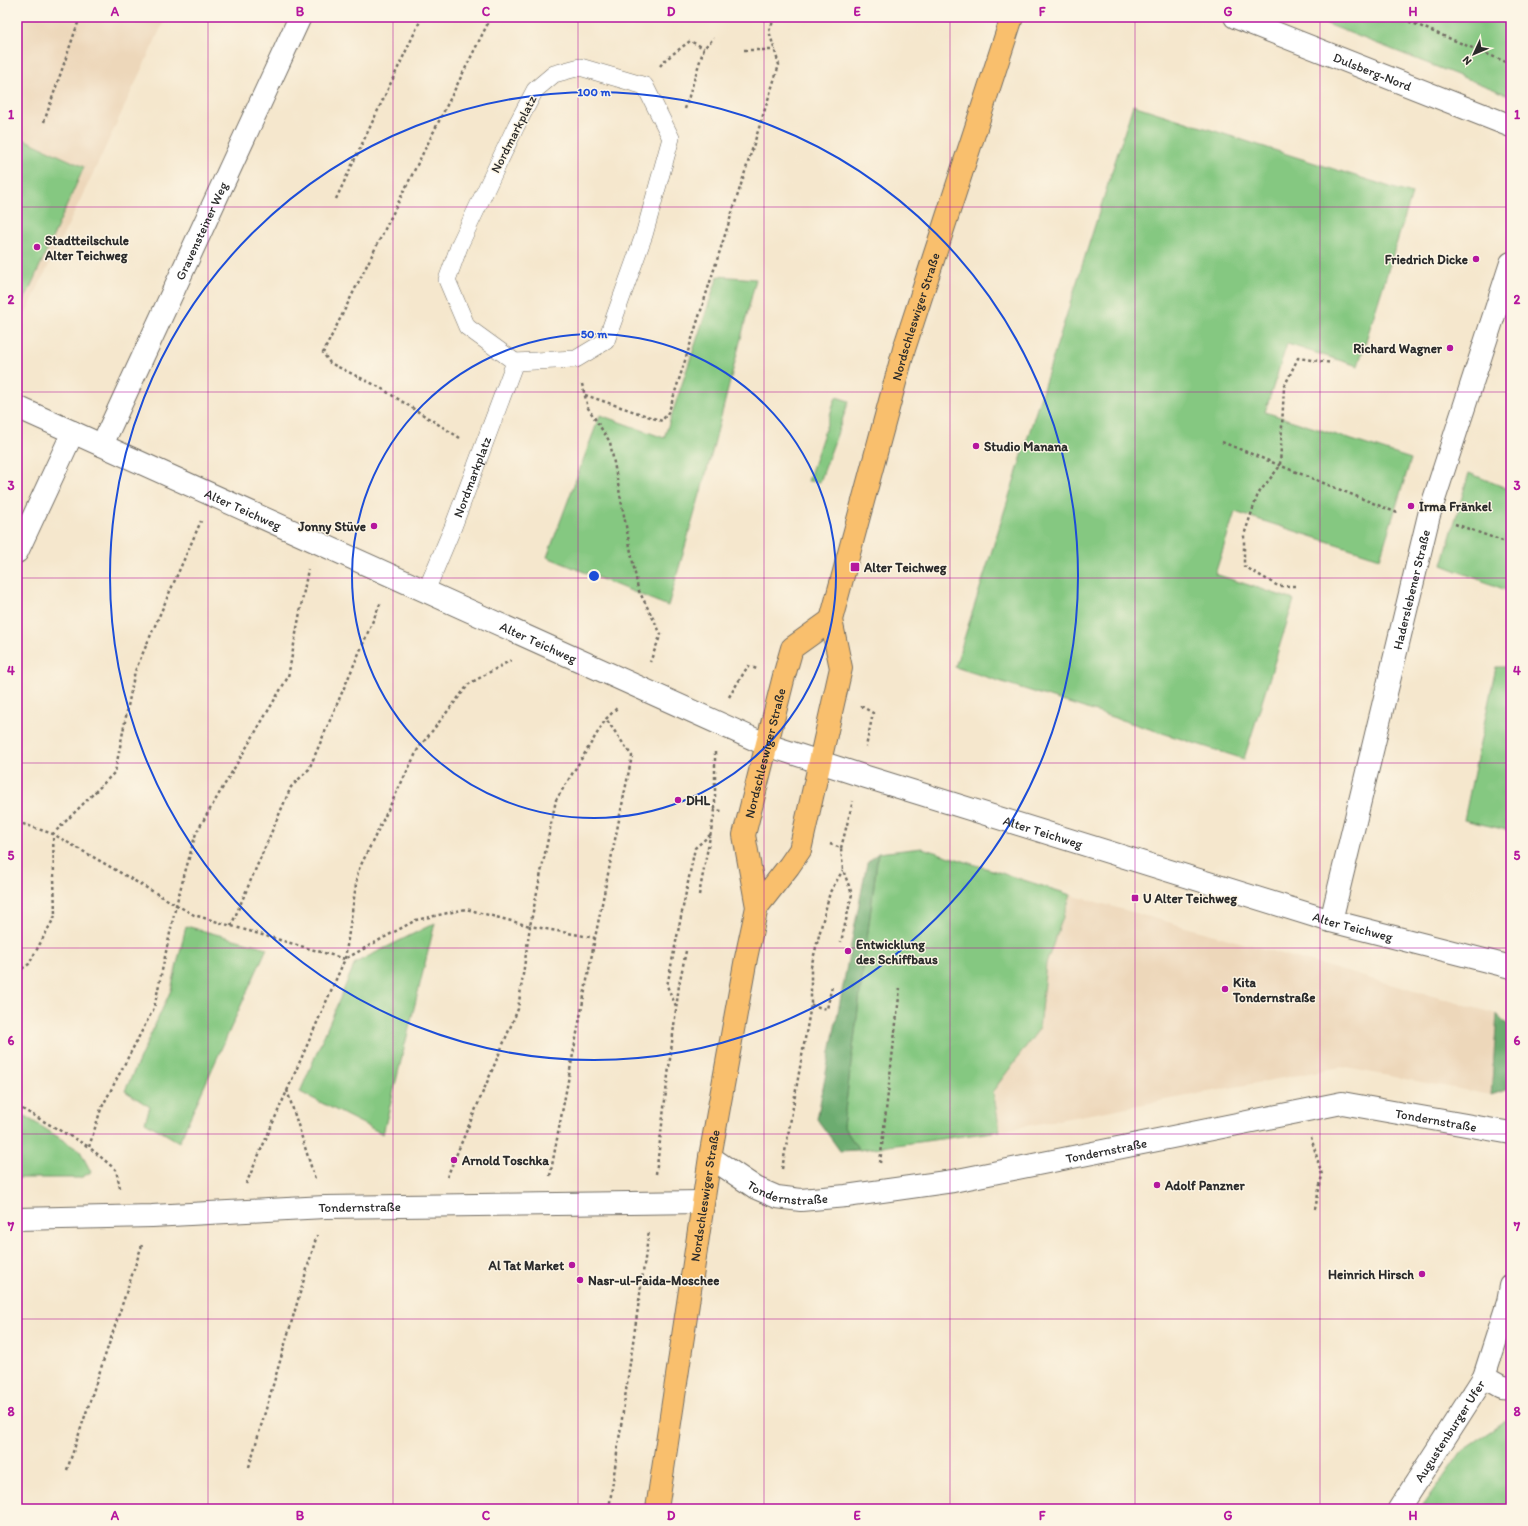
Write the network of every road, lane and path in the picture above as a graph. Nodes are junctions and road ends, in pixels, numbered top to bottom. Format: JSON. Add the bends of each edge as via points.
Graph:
{"nodes":[{"id":1,"x":80,"y":17,"type":"edge"},
{"id":2,"x":300,"y":17,"type":"edge"},
{"id":3,"x":422,"y":17,"type":"edge"},
{"id":4,"x":491,"y":17,"type":"edge"},
{"id":5,"x":775,"y":17,"type":"edge"},
{"id":6,"x":1012,"y":17,"type":"edge"},
{"id":7,"x":1234,"y":17,"type":"edge"},
{"id":8,"x":1398,"y":17,"type":"edge"},
{"id":9,"x":714,"y":38,"type":"dead end"},
{"id":10,"x":704,"y":48,"type":"junction"},
{"id":11,"x":744,"y":50,"type":"dead end"},
{"id":12,"x":775,"y":50,"type":"junction"},
{"id":13,"x":1511,"y":64,"type":"edge"},
{"id":14,"x":645,"y":86,"type":"junction"},
{"id":15,"x":44,"y":122,"type":"dead end"},
{"id":16,"x":1511,"y":126,"type":"edge"},
{"id":17,"x":671,"y":138,"type":"junction"},
{"id":18,"x":336,"y":199,"type":"dead end"},
{"id":19,"x":1511,"y":263,"type":"edge"},
{"id":20,"x":576,"y":359,"type":"junction"},
{"id":21,"x":515,"y":362,"type":"junction"},
{"id":22,"x":1332,"y":363,"type":"dead end"},
{"id":23,"x":584,"y":394,"type":"junction"},
{"id":24,"x":17,"y":407,"type":"edge"},
{"id":25,"x":73,"y":432,"type":"junction"},
{"id":26,"x":1222,"y":442,"type":"dead end"},
{"id":27,"x":102,"y":445,"type":"junction"},
{"id":28,"x":481,"y":452,"type":"junction"},
{"id":29,"x":1280,"y":466,"type":"junction"},
{"id":30,"x":213,"y":495,"type":"junction"},
{"id":31,"x":1429,"y":515,"type":"junction"},
{"id":32,"x":20,"y":539,"type":"edge"},
{"id":33,"x":313,"y":540,"type":"junction"},
{"id":34,"x":1511,"y":544,"type":"edge"},
{"id":35,"x":392,"y":576,"type":"junction"},
{"id":36,"x":1295,"y":586,"type":"dead end"},
{"id":37,"x":426,"y":591,"type":"junction"},
{"id":38,"x":831,"y":620,"type":"junction"},
{"id":39,"x":541,"y":643,"type":"junction"},
{"id":40,"x":640,"y":688,"type":"junction"},
{"id":41,"x":606,"y":719,"type":"junction"},
{"id":42,"x":715,"y":721,"type":"junction"},
{"id":43,"x":767,"y":745,"type":"junction"},
{"id":44,"x":820,"y":762,"type":"junction"},
{"id":45,"x":715,"y":810,"type":"dead end"},
{"id":46,"x":17,"y":822,"type":"edge"},
{"id":47,"x":53,"y":834,"type":"junction"},
{"id":48,"x":710,"y":835,"type":"dead end"},
{"id":49,"x":803,"y":836,"type":"junction"},
{"id":50,"x":706,"y":858,"type":"dead end"},
{"id":51,"x":843,"y":870,"type":"junction"},
{"id":52,"x":699,"y":895,"type":"dead end"},
{"id":53,"x":176,"y":905,"type":"junction"},
{"id":54,"x":757,"y":907,"type":"junction"},
{"id":55,"x":1331,"y":921,"type":"junction"},
{"id":56,"x":231,"y":926,"type":"junction"},
{"id":57,"x":530,"y":926,"type":"junction"},
{"id":58,"x":595,"y":938,"type":"junction"},
{"id":59,"x":841,"y":942,"type":"dead end"},
{"id":60,"x":686,"y":951,"type":"dead end"},
{"id":61,"x":345,"y":959,"type":"junction"},
{"id":62,"x":1511,"y":967,"type":"edge"},
{"id":63,"x":17,"y":972,"type":"edge"},
{"id":64,"x":832,"y":986,"type":"dead end"},
{"id":65,"x":900,"y":988,"type":"dead end"},
{"id":66,"x":812,"y":1004,"type":"junction"},
{"id":67,"x":676,"y":1006,"type":"junction"},
{"id":68,"x":287,"y":1089,"type":"junction"},
{"id":69,"x":17,"y":1106,"type":"edge"},
{"id":70,"x":1304,"y":1111,"type":"junction"},
{"id":71,"x":1511,"y":1133,"type":"edge"},
{"id":72,"x":89,"y":1147,"type":"junction"},
{"id":73,"x":710,"y":1157,"type":"junction"},
{"id":74,"x":877,"y":1192,"type":"junction"},
{"id":75,"x":777,"y":1197,"type":"junction"},
{"id":76,"x":702,"y":1202,"type":"junction"},
{"id":77,"x":652,"y":1203,"type":"junction"},
{"id":78,"x":544,"y":1204,"type":"junction"},
{"id":79,"x":434,"y":1206,"type":"junction"},
{"id":80,"x":325,"y":1208,"type":"junction"},
{"id":81,"x":1315,"y":1209,"type":"dead end"},
{"id":82,"x":234,"y":1212,"type":"junction"},
{"id":83,"x":125,"y":1216,"type":"junction"},
{"id":84,"x":152,"y":1216,"type":"junction"},
{"id":85,"x":17,"y":1219,"type":"edge"},
{"id":86,"x":1511,"y":1286,"type":"edge"},
{"id":87,"x":1484,"y":1377,"type":"junction"},
{"id":88,"x":1511,"y":1388,"type":"edge"},
{"id":89,"x":249,"y":1467,"type":"dead end"},
{"id":90,"x":67,"y":1470,"type":"dead end"},
{"id":91,"x":608,"y":1509,"type":"edge"},
{"id":92,"x":657,"y":1509,"type":"edge"},
{"id":93,"x":1399,"y":1509,"type":"edge"}],
"edges":[{"from":1,"to":15,"type":"path"},
{"from":2,"to":27,"type":"street","name":"Gravensteiner Weg"},
{"from":3,"to":18,"type":"path"},
{"from":4,"to":28,"type":"path","via":[[323,353],[330,363],[379,387]]},
{"from":5,"to":12,"type":"path","via":[[769,31]]},
{"from":6,"to":38,"type":"main road","name":"Nordschleswiger Straße","via":[[904,349]]},
{"from":7,"to":16,"type":"street","name":"Dulsberg-Nord"},
{"from":8,"to":13,"type":"path"},
{"from":9,"to":10,"type":"path"},
{"from":10,"to":14,"type":"path","via":[[690,41],[665,60]]},
{"from":10,"to":17,"type":"path","via":[[681,122]]},
{"from":11,"to":12,"type":"path"},
{"from":12,"to":23,"type":"path","via":[[779,65],[669,411],[662,421]]},
{"from":14,"to":17,"type":"lane"},
{"from":14,"to":21,"type":"lane","name":"Nordmarkplatz","via":[[580,67],[554,74],[535,90],[460,244],[447,280],[467,327]]},
{"from":17,"to":20,"type":"lane","via":[[644,235],[606,341]]},
{"from":19,"to":31,"type":"street","name":"Haderslebener Straße"},
{"from":20,"to":21,"type":"lane"},
{"from":20,"to":23,"type":"path"},
{"from":21,"to":28,"type":"lane","name":"Nordmarkplatz"},
{"from":22,"to":29,"type":"path","via":[[1298,358],[1284,387]]},
{"from":23,"to":40,"type":"path","via":[[588,408],[610,442],[638,589],[661,634]]},
{"from":24,"to":25,"type":"street","name":"Alter Teichweg"},
{"from":25,"to":27,"type":"street","name":"Alter Teichweg"},
{"from":25,"to":32,"type":"street"},
{"from":26,"to":29,"type":"path"},
{"from":27,"to":30,"type":"street","name":"Alter Teichweg"},
{"from":28,"to":37,"type":"lane","name":"Nordmarkplatz"},
{"from":29,"to":31,"type":"path","via":[[1404,515]]},
{"from":29,"to":36,"type":"path","via":[[1258,494],[1244,535],[1244,566],[1278,586]]},
{"from":30,"to":33,"type":"street","name":"Alter Teichweg"},
{"from":30,"to":47,"type":"path","via":[[135,671],[115,772]]},
{"from":31,"to":34,"type":"path"},
{"from":31,"to":55,"type":"street","name":"Haderslebener Straße"},
{"from":33,"to":35,"type":"street","name":"Alter Teichweg"},
{"from":33,"to":53,"type":"path","via":[[288,677],[196,833]]},
{"from":35,"to":37,"type":"street","name":"Alter Teichweg"},
{"from":35,"to":56,"type":"path","via":[[309,769],[291,787]]},
{"from":37,"to":39,"type":"street","name":"Alter Teichweg"},
{"from":38,"to":43,"type":"main road","name":"Nordschleswiger Straße","via":[[792,648]]},
{"from":38,"to":44,"type":"main road","name":"Nordschleswiger Straße","via":[[841,668]]},
{"from":39,"to":40,"type":"street","name":"Alter Teichweg"},
{"from":39,"to":61,"type":"path","via":[[469,684],[418,749],[358,871]]},
{"from":40,"to":41,"type":"path"},
{"from":40,"to":42,"type":"street","name":"Alter Teichweg"},
{"from":41,"to":57,"type":"path","via":[[556,800]]},
{"from":41,"to":58,"type":"path","via":[[632,756]]},
{"from":42,"to":43,"type":"street","name":"Alter Teichweg"},
{"from":42,"to":45,"type":"path"},
{"from":43,"to":44,"type":"street","name":"Alter Teichweg"},
{"from":43,"to":54,"type":"main road","name":"Nordschleswiger Straße","via":[[744,835]]},
{"from":44,"to":49,"type":"main road","name":"Nordschleswiger Straße"},
{"from":44,"to":55,"type":"street","name":"Alter Teichweg"},
{"from":46,"to":47,"type":"path"},
{"from":47,"to":53,"type":"path"},
{"from":47,"to":63,"type":"path","via":[[55,916],[29,964]]},
{"from":48,"to":67,"type":"path","via":[[695,848],[668,979],[667,986]]},
{"from":49,"to":51,"type":"path","via":[[841,848]]},
{"from":49,"to":54,"type":"main road","name":"Nordschleswiger Straße","via":[[800,850]]},
{"from":50,"to":52,"type":"path"},
{"from":51,"to":59,"type":"path","via":[[852,894]]},
{"from":51,"to":66,"type":"path","via":[[830,892],[811,967]]},
{"from":53,"to":56,"type":"path","via":[[194,915]]},
{"from":53,"to":72,"type":"path","via":[[154,1008],[101,1109]]},
{"from":54,"to":73,"type":"main road","name":"Nordschleswiger Straße"},
{"from":55,"to":62,"type":"street","name":"Alter Teichweg"},
{"from":56,"to":61,"type":"path"},
{"from":57,"to":58,"type":"path"},
{"from":57,"to":61,"type":"path","via":[[466,909],[416,920]]},
{"from":57,"to":79,"type":"path","via":[[518,1009]]},
{"from":58,"to":78,"type":"path"},
{"from":60,"to":67,"type":"path"},
{"from":61,"to":68,"type":"path"},
{"from":64,"to":66,"type":"path","via":[[827,1009]]},
{"from":65,"to":74,"type":"path"},
{"from":66,"to":75,"type":"path"},
{"from":67,"to":77,"type":"path"},
{"from":68,"to":80,"type":"path"},
{"from":68,"to":82,"type":"path"},
{"from":69,"to":72,"type":"path"},
{"from":70,"to":71,"type":"street","name":"Tondernstraße","via":[[1342,1103]]},
{"from":70,"to":74,"type":"street","name":"Tondernstraße","via":[[953,1181]]},
{"from":70,"to":81,"type":"path","via":[[1322,1175]]},
{"from":72,"to":83,"type":"path","via":[[116,1170]]},
{"from":73,"to":75,"type":"street","name":"Tondernstraße","via":[[756,1188]]},
{"from":73,"to":76,"type":"main road","name":"Nordschleswiger Straße"},
{"from":74,"to":75,"type":"street","name":"Tondernstraße","via":[[801,1200]]},
{"from":76,"to":77,"type":"street","name":"Tondernstraße"},
{"from":76,"to":92,"type":"main road","name":"Nordschleswiger Straße"},
{"from":77,"to":78,"type":"street","name":"Tondernstraße"},
{"from":77,"to":91,"type":"path"},
{"from":78,"to":79,"type":"street","name":"Tondernstraße"},
{"from":79,"to":80,"type":"street","name":"Tondernstraße"},
{"from":80,"to":82,"type":"street","name":"Tondernstraße"},
{"from":80,"to":89,"type":"path"},
{"from":82,"to":84,"type":"street","name":"Tondernstraße"},
{"from":83,"to":84,"type":"street","name":"Tondernstraße"},
{"from":83,"to":85,"type":"street","name":"Tondernstraße"},
{"from":84,"to":90,"type":"path"},
{"from":86,"to":87,"type":"street"},
{"from":87,"to":88,"type":"street","name":"Augustenburger Ufer","via":[[1502,1388]]},
{"from":87,"to":93,"type":"street","name":"Augustenburger Ufer"}]}
